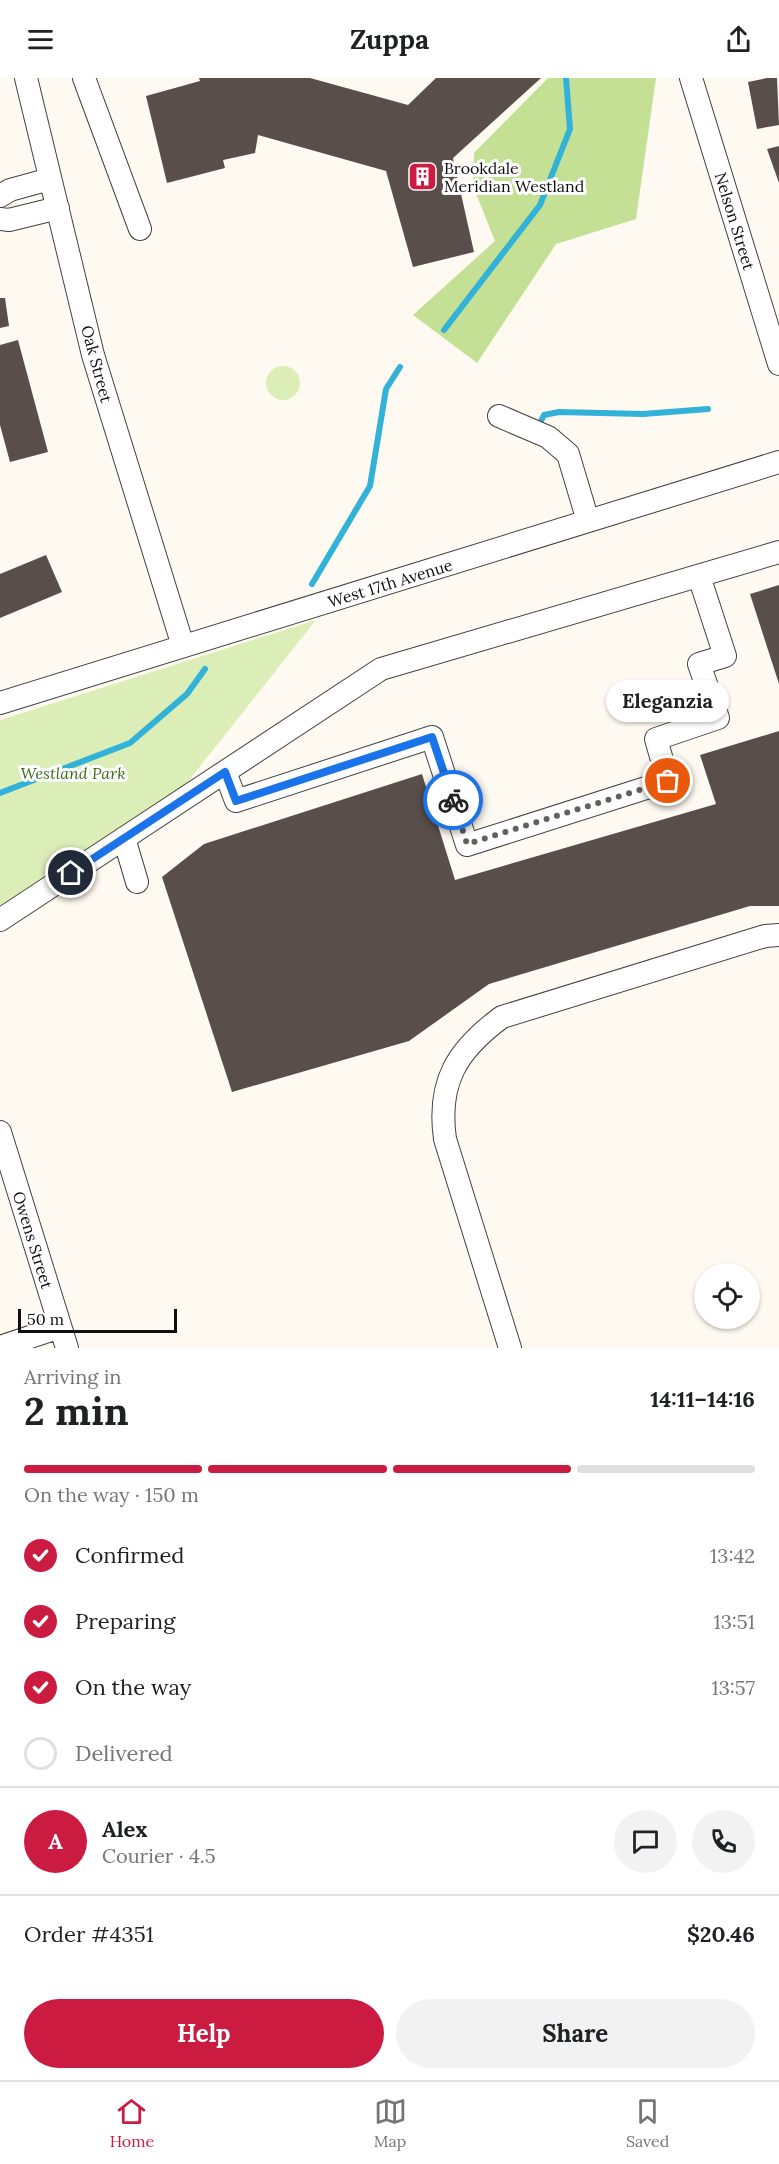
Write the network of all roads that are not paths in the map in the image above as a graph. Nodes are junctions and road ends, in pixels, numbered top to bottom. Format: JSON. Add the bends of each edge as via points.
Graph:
{"nodes":[{"id":1,"x":26,"y":78,"type":"edge"},
{"id":2,"x":84,"y":78,"type":"edge"},
{"id":3,"x":691,"y":78,"type":"edge"},
{"id":4,"x":50,"y":179,"type":"junction"},
{"id":5,"x":0,"y":196,"type":"edge"},
{"id":6,"x":58,"y":208,"type":"junction"},
{"id":7,"x":0,"y":219,"type":"edge"},
{"id":8,"x":140,"y":229,"type":"dead end"},
{"id":9,"x":779,"y":364,"type":"edge"},
{"id":10,"x":500,"y":416,"type":"dead end"},
{"id":11,"x":779,"y":462,"type":"edge"},
{"id":12,"x":588,"y":521,"type":"junction"},
{"id":13,"x":779,"y":552,"type":"edge"},
{"id":14,"x":699,"y":576,"type":"junction"},
{"id":15,"x":183,"y":646,"type":"junction"},
{"id":16,"x":0,"y":703,"type":"edge"},
{"id":17,"x":225,"y":772,"type":"junction"},
{"id":18,"x":124,"y":838,"type":"junction"},
{"id":19,"x":137,"y":882,"type":"dead end"},
{"id":20,"x":0,"y":920,"type":"edge"},
{"id":21,"x":779,"y":935,"type":"edge"},
{"id":22,"x":0,"y":1132,"type":"edge"},
{"id":23,"x":63,"y":1337,"type":"edge"},
{"id":24,"x":0,"y":1347,"type":"edge"},
{"id":25,"x":510,"y":1348,"type":"edge"}],
"edges":[{"from":1,"to":4,"type":"street","name":"Oak Street"},
{"from":2,"to":8,"type":"street"},
{"from":3,"to":9,"type":"street","name":"Nelson Street"},
{"from":4,"to":5,"type":"street"},
{"from":4,"to":6,"type":"street","name":"Oak Street"},
{"from":6,"to":7,"type":"street"},
{"from":6,"to":15,"type":"street","name":"Oak Street","via":[[116,437]]},
{"from":10,"to":12,"type":"street","via":[[548,437],[568,454]]},
{"from":11,"to":12,"type":"street","name":"West 17th Avenue"},
{"from":12,"to":15,"type":"street","name":"West 17th Avenue"},
{"from":13,"to":14,"type":"street"},
{"from":14,"to":17,"type":"street","via":[[381,669]]},
{"from":14,"to":17,"type":"street","via":[[725,656],[699,664],[718,718],[656,739],[668,781],[467,844],[432,737],[236,801]]},
{"from":15,"to":16,"type":"street","name":"West 17th Avenue"},
{"from":17,"to":18,"type":"street"},
{"from":18,"to":19,"type":"street"},
{"from":18,"to":20,"type":"street"},
{"from":21,"to":25,"type":"street","via":[[765,936],[502,1017],[476,1036],[458,1059],[442,1114],[445,1139]]},
{"from":22,"to":23,"type":"street","name":"Owens Street"},
{"from":23,"to":24,"type":"street"}]}
